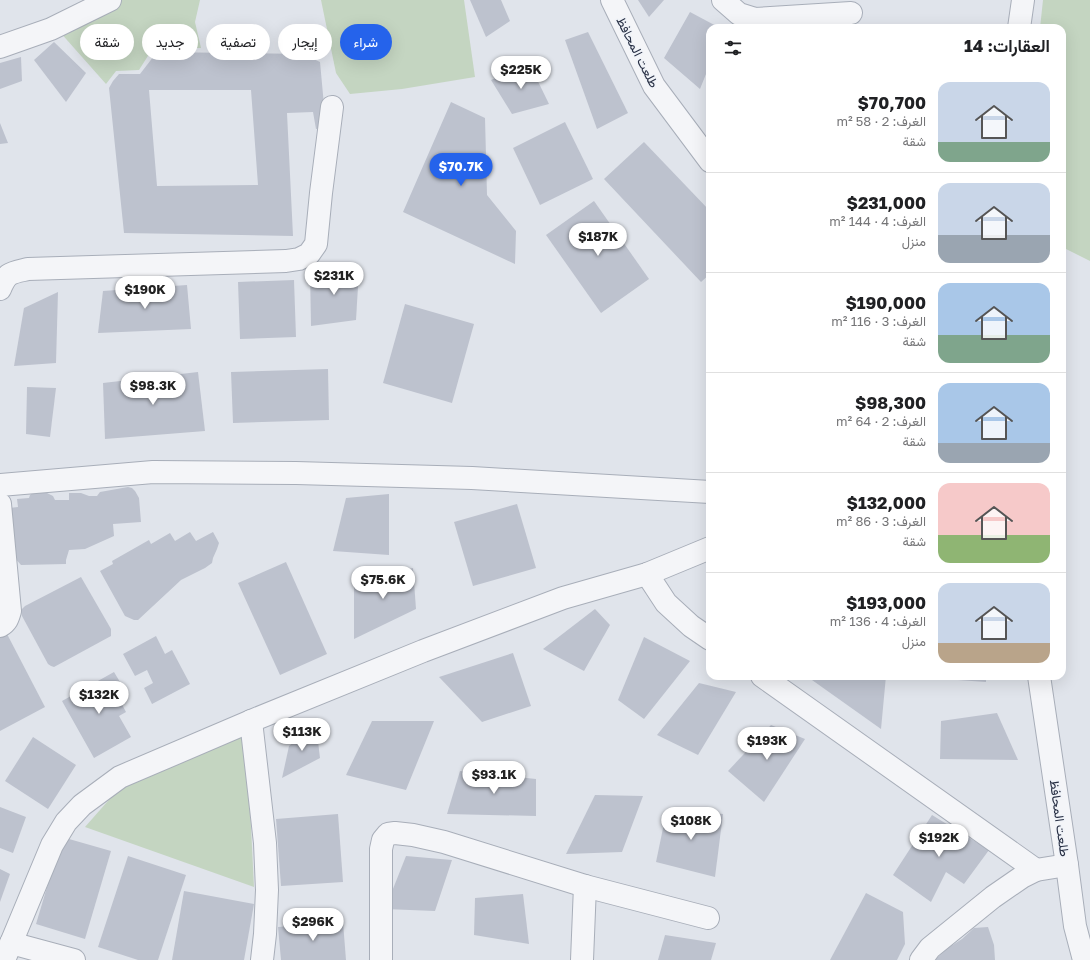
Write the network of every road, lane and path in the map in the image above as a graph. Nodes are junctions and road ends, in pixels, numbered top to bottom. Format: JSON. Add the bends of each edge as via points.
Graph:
{"nodes":[{"id":1,"x":110,"y":0,"type":"edge"},
{"id":2,"x":612,"y":0,"type":"edge"},
{"id":3,"x":723,"y":0,"type":"edge"},
{"id":4,"x":1023,"y":0,"type":"edge"},
{"id":5,"x":851,"y":14,"type":"edge"},
{"id":6,"x":1020,"y":24,"type":"edge"},
{"id":7,"x":0,"y":47,"type":"edge"},
{"id":8,"x":332,"y":108,"type":"dead end"},
{"id":9,"x":706,"y":156,"type":"edge"},
{"id":10,"x":0,"y":289,"type":"edge"},
{"id":11,"x":0,"y":485,"type":"edge"},
{"id":12,"x":706,"y":492,"type":"edge"},
{"id":13,"x":0,"y":504,"type":"edge"},
{"id":14,"x":706,"y":550,"type":"edge"},
{"id":15,"x":647,"y":574,"type":"junction"},
{"id":16,"x":0,"y":626,"type":"edge"},
{"id":17,"x":706,"y":636,"type":"edge"},
{"id":18,"x":768,"y":680,"type":"edge"},
{"id":19,"x":1040,"y":680,"type":"edge"},
{"id":20,"x":251,"y":721,"type":"junction"},
{"id":21,"x":1067,"y":865,"type":"junction"},
{"id":22,"x":1036,"y":870,"type":"junction"},
{"id":23,"x":584,"y":886,"type":"junction"},
{"id":24,"x":708,"y":918,"type":"dead end"},
{"id":25,"x":8,"y":951,"type":"edge"},
{"id":26,"x":74,"y":960,"type":"edge"},
{"id":27,"x":262,"y":960,"type":"edge"},
{"id":28,"x":381,"y":960,"type":"edge"},
{"id":29,"x":582,"y":960,"type":"edge"},
{"id":30,"x":921,"y":960,"type":"edge"},
{"id":31,"x":1084,"y":960,"type":"edge"}],
"edges":[{"from":1,"to":7,"type":"street","via":[[51,29]]},
{"from":2,"to":9,"type":"street","name":"طلعت المحافظ","via":[[654,86]]},
{"from":3,"to":5,"type":"street","via":[[739,14],[755,19]]},
{"from":4,"to":6,"type":"street"},
{"from":8,"to":10,"type":"street","via":[[316,244],[309,254],[286,261],[28,269],[10,274],[4,279]]},
{"from":11,"to":12,"type":"street","via":[[153,472],[288,473],[472,478]]},
{"from":13,"to":16,"type":"street","via":[[10,611],[8,619]]},
{"from":14,"to":15,"type":"street"},
{"from":15,"to":17,"type":"street","via":[[666,603]]},
{"from":15,"to":20,"type":"street","via":[[563,598],[423,651]]},
{"from":18,"to":22,"type":"street"},
{"from":19,"to":21,"type":"street","name":"طلعت المحافظ"},
{"from":20,"to":25,"type":"street","via":[[120,777],[82,805],[66,822],[52,845]]},
{"from":20,"to":27,"type":"street","via":[[265,844],[267,890]]},
{"from":21,"to":22,"type":"street"},
{"from":21,"to":31,"type":"street","name":"طلعت المحافظ","via":[[1075,926]]},
{"from":22,"to":30,"type":"street","via":[[993,897],[930,948]]},
{"from":23,"to":24,"type":"street"},
{"from":23,"to":28,"type":"street","via":[[444,842],[413,835],[388,834],[381,849]]},
{"from":23,"to":29,"type":"street"},
{"from":25,"to":26,"type":"street"}]}
